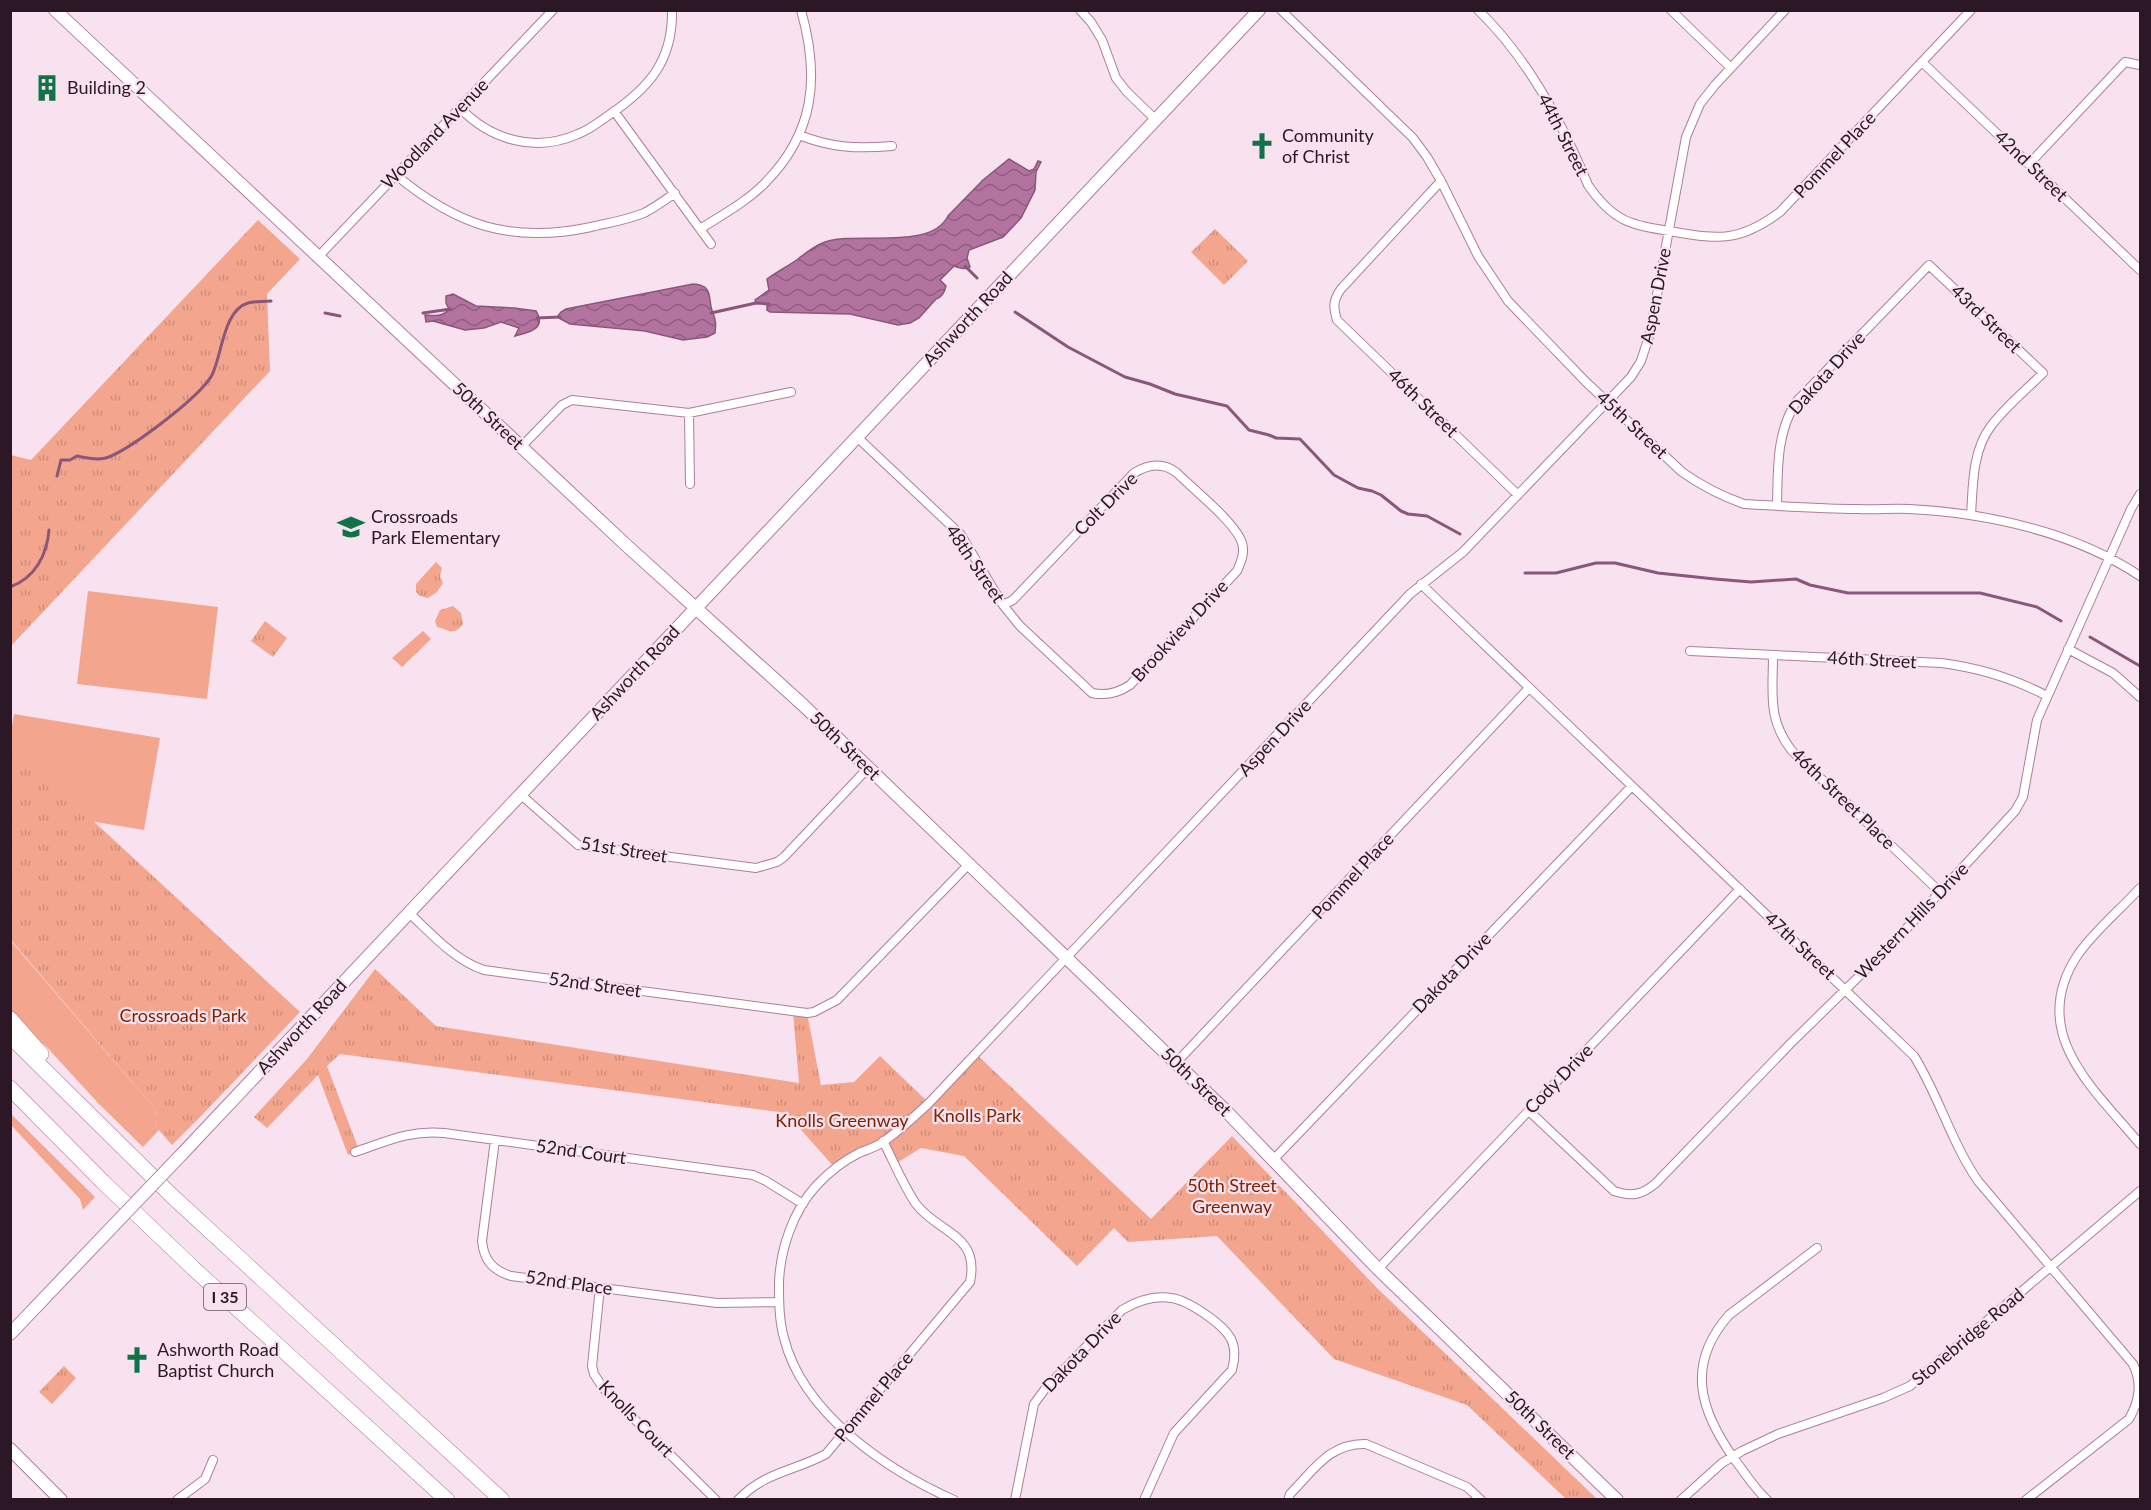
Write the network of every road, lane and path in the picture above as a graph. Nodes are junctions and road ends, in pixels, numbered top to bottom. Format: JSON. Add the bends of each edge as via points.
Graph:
{"nodes":[{"id":1,"x":55,"y":10,"type":"edge"},
{"id":2,"x":553,"y":10,"type":"edge"},
{"id":3,"x":672,"y":10,"type":"edge"},
{"id":4,"x":801,"y":10,"type":"edge"},
{"id":5,"x":1080,"y":10,"type":"edge"},
{"id":6,"x":1259,"y":10,"type":"edge"},
{"id":7,"x":1281,"y":10,"type":"edge"},
{"id":8,"x":1478,"y":10,"type":"edge"},
{"id":9,"x":1671,"y":10,"type":"edge"},
{"id":10,"x":1785,"y":10,"type":"edge"},
{"id":11,"x":1971,"y":10,"type":"edge"},
{"id":12,"x":1922,"y":62,"type":"junction"},
{"id":13,"x":2140,"y":65,"type":"edge"},
{"id":14,"x":1731,"y":68,"type":"junction"},
{"id":15,"x":460,"y":108,"type":"junction"},
{"id":16,"x":614,"y":111,"type":"junction"},
{"id":17,"x":1156,"y":120,"type":"junction"},
{"id":18,"x":799,"y":135,"type":"junction"},
{"id":19,"x":892,"y":146,"type":"dead end"},
{"id":20,"x":2029,"y":164,"type":"junction"},
{"id":21,"x":396,"y":175,"type":"junction"},
{"id":22,"x":1442,"y":181,"type":"junction"},
{"id":23,"x":675,"y":193,"type":"junction"},
{"id":24,"x":700,"y":229,"type":"junction"},
{"id":25,"x":1668,"y":231,"type":"junction"},
{"id":26,"x":711,"y":244,"type":"dead end"},
{"id":27,"x":318,"y":257,"type":"junction"},
{"id":28,"x":1929,"y":265,"type":"joint"},
{"id":29,"x":2140,"y":270,"type":"edge"},
{"id":30,"x":791,"y":392,"type":"dead end"},
{"id":31,"x":1608,"y":402,"type":"junction"},
{"id":32,"x":689,"y":413,"type":"junction"},
{"id":33,"x":857,"y":437,"type":"junction"},
{"id":34,"x":520,"y":447,"type":"junction"},
{"id":35,"x":690,"y":484,"type":"dead end"},
{"id":36,"x":2140,"y":494,"type":"edge"},
{"id":37,"x":1518,"y":495,"type":"junction"},
{"id":38,"x":1777,"y":506,"type":"junction"},
{"id":39,"x":1971,"y":515,"type":"junction"},
{"id":40,"x":1241,"y":541,"type":"joint"},
{"id":41,"x":2109,"y":559,"type":"junction"},
{"id":42,"x":2140,"y":576,"type":"edge"},
{"id":43,"x":1421,"y":584,"type":"junction"},
{"id":44,"x":1003,"y":605,"type":"junction"},
{"id":45,"x":696,"y":608,"type":"junction"},
{"id":46,"x":2068,"y":650,"type":"junction"},
{"id":47,"x":1690,"y":651,"type":"dead end"},
{"id":48,"x":1773,"y":655,"type":"junction"},
{"id":49,"x":1529,"y":688,"type":"junction"},
{"id":50,"x":1092,"y":693,"type":"joint"},
{"id":51,"x":2047,"y":696,"type":"junction"},
{"id":52,"x":2140,"y":697,"type":"edge"},
{"id":53,"x":868,"y":768,"type":"junction"},
{"id":54,"x":1631,"y":787,"type":"junction"},
{"id":55,"x":520,"y":794,"type":"junction"},
{"id":56,"x":969,"y":864,"type":"junction"},
{"id":57,"x":2140,"y":888,"type":"edge"},
{"id":58,"x":1740,"y":890,"type":"junction"},
{"id":59,"x":1940,"y":892,"type":"junction"},
{"id":60,"x":408,"y":912,"type":"junction"},
{"id":61,"x":1067,"y":958,"type":"junction"},
{"id":62,"x":1847,"y":990,"type":"junction"},
{"id":63,"x":10,"y":1019,"type":"edge"},
{"id":64,"x":10,"y":1036,"type":"edge"},
{"id":65,"x":1176,"y":1063,"type":"junction"},
{"id":66,"x":10,"y":1088,"type":"edge"},
{"id":67,"x":1529,"y":1111,"type":"junction"},
{"id":68,"x":495,"y":1140,"type":"junction"},
{"id":69,"x":883,"y":1141,"type":"junction"},
{"id":70,"x":2140,"y":1144,"type":"edge"},
{"id":71,"x":355,"y":1152,"type":"dead end"},
{"id":72,"x":130,"y":1156,"type":"junction"},
{"id":73,"x":1274,"y":1159,"type":"junction"},
{"id":74,"x":2140,"y":1191,"type":"edge"},
{"id":75,"x":803,"y":1204,"type":"junction"},
{"id":76,"x":1817,"y":1248,"type":"dead end"},
{"id":77,"x":2052,"y":1267,"type":"junction"},
{"id":78,"x":1378,"y":1269,"type":"junction"},
{"id":79,"x":600,"y":1287,"type":"junction"},
{"id":80,"x":779,"y":1302,"type":"junction"},
{"id":81,"x":10,"y":1334,"type":"edge"},
{"id":82,"x":846,"y":1430,"type":"junction"},
{"id":83,"x":10,"y":1449,"type":"edge"},
{"id":84,"x":1733,"y":1456,"type":"junction"},
{"id":85,"x":213,"y":1460,"type":"dead end"},
{"id":86,"x":61,"y":1500,"type":"edge"},
{"id":87,"x":177,"y":1500,"type":"edge"},
{"id":88,"x":447,"y":1500,"type":"edge"},
{"id":89,"x":502,"y":1500,"type":"edge"},
{"id":90,"x":716,"y":1500,"type":"edge"},
{"id":91,"x":738,"y":1500,"type":"edge"},
{"id":92,"x":954,"y":1500,"type":"edge"},
{"id":93,"x":1016,"y":1500,"type":"edge"},
{"id":94,"x":1144,"y":1500,"type":"edge"},
{"id":95,"x":1287,"y":1500,"type":"edge"},
{"id":96,"x":1481,"y":1500,"type":"edge"},
{"id":97,"x":1617,"y":1500,"type":"edge"},
{"id":98,"x":1681,"y":1500,"type":"edge"},
{"id":99,"x":1767,"y":1500,"type":"edge"},
{"id":100,"x":2026,"y":1500,"type":"edge"}],
"edges":[{"from":1,"to":27,"type":"main road","name":"50th Street"},
{"from":2,"to":15,"type":"street","name":"Woodland Avenue"},
{"from":3,"to":16,"type":"street","via":[[668,47],[660,67],[647,85]]},
{"from":4,"to":18,"type":"street","via":[[812,56],[812,87]]},
{"from":5,"to":17,"type":"street","via":[[1102,40],[1116,78]]},
{"from":6,"to":17,"type":"main road","name":"Ashworth Road"},
{"from":7,"to":22,"type":"street","name":"45th Street","via":[[1400,124]]},
{"from":8,"to":25,"type":"street","name":"44th Street","via":[[1507,41],[1537,83],[1599,201],[1629,223]]},
{"from":9,"to":14,"type":"street"},
{"from":10,"to":14,"type":"street","name":"Aspen Drive"},
{"from":11,"to":12,"type":"street","name":"Pommel Place"},
{"from":12,"to":20,"type":"street","name":"42nd Street"},
{"from":12,"to":25,"type":"street","name":"Pommel Place","via":[[1780,212],[1764,224],[1726,238]]},
{"from":13,"to":20,"type":"street","via":[[2125,62]]},
{"from":14,"to":25,"type":"street","name":"Aspen Drive","via":[[1700,104],[1686,137]]},
{"from":15,"to":16,"type":"street","via":[[488,131],[507,139],[538,143],[579,134]]},
{"from":15,"to":21,"type":"street","name":"Woodland Avenue"},
{"from":16,"to":23,"type":"street"},
{"from":17,"to":33,"type":"main road","name":"Ashworth Road"},
{"from":18,"to":19,"type":"street","via":[[846,148]]},
{"from":18,"to":24,"type":"street","via":[[764,184]]},
{"from":20,"to":29,"type":"street","name":"42nd Street"},
{"from":21,"to":23,"type":"street","via":[[431,202],[469,221],[530,234],[572,231],[627,219]]},
{"from":21,"to":27,"type":"street","name":"Woodland Avenue"},
{"from":22,"to":31,"type":"street","name":"45th Street","via":[[1478,256],[1503,294]]},
{"from":22,"to":37,"type":"street","name":"46th Street","via":[[1341,289],[1333,308],[1336,320]]},
{"from":23,"to":24,"type":"street"},
{"from":24,"to":26,"type":"street"},
{"from":25,"to":31,"type":"street","name":"Aspen Drive","via":[[1650,333],[1641,361]]},
{"from":27,"to":34,"type":"main road","name":"50th Street"},
{"from":28,"to":38,"type":"street","name":"Dakota Drive","via":[[1796,402],[1779,451]]},
{"from":28,"to":39,"type":"street","name":"43rd Street","via":[[2043,373],[1984,437],[1974,470]]},
{"from":30,"to":32,"type":"street"},
{"from":31,"to":37,"type":"street","name":"Aspen Drive"},
{"from":31,"to":38,"type":"street","name":"45th Street","via":[[1696,482],[1727,499]]},
{"from":32,"to":34,"type":"street","via":[[572,400]]},
{"from":32,"to":35,"type":"street"},
{"from":33,"to":44,"type":"street","name":"48th Street","via":[[961,536]]},
{"from":33,"to":45,"type":"main road","name":"Ashworth Road"},
{"from":34,"to":45,"type":"main road","name":"50th Street"},
{"from":36,"to":41,"type":"street","name":"Western Hills Drive"},
{"from":37,"to":43,"type":"street","name":"Aspen Drive","via":[[1463,552]]},
{"from":38,"to":39,"type":"street","name":"45th Street","via":[[1908,509]]},
{"from":39,"to":41,"type":"street","name":"45th Street","via":[[2062,538]]},
{"from":40,"to":44,"type":"street","name":"Colt Drive","via":[[1228,522],[1177,473],[1170,468],[1150,466],[1134,473],[1014,600]]},
{"from":40,"to":50,"type":"street","name":"Brookview Drive","via":[[1242,560],[1237,571],[1130,685],[1113,693]]},
{"from":41,"to":42,"type":"street","name":"45th Street"},
{"from":41,"to":46,"type":"street","name":"Western Hills Drive"},
{"from":43,"to":49,"type":"street","name":"47th Street"},
{"from":43,"to":61,"type":"street","name":"Aspen Drive"},
{"from":44,"to":50,"type":"street","name":"48th Street"},
{"from":45,"to":53,"type":"main road","name":"50th Street"},
{"from":45,"to":55,"type":"main road","name":"Ashworth Road"},
{"from":46,"to":51,"type":"street","name":"Western Hills Drive"},
{"from":46,"to":52,"type":"street","via":[[2113,673]]},
{"from":47,"to":48,"type":"street","name":"46th Street"},
{"from":48,"to":51,"type":"street","name":"46th Street","via":[[1975,668]]},
{"from":48,"to":59,"type":"street","name":"46th Street Place","via":[[1773,713],[1783,740]]},
{"from":49,"to":54,"type":"street","name":"47th Street"},
{"from":49,"to":65,"type":"street","name":"Pommel Place"},
{"from":51,"to":59,"type":"street","name":"Western Hills Drive","via":[[2037,720],[2023,797],[2005,824]]},
{"from":53,"to":55,"type":"street","name":"51st Street","via":[[784,857],[765,867],[578,845]]},
{"from":53,"to":56,"type":"main road","name":"50th Street"},
{"from":54,"to":58,"type":"street","name":"47th Street"},
{"from":54,"to":73,"type":"street","name":"Dakota Drive"},
{"from":55,"to":60,"type":"main road","name":"Ashworth Road"},
{"from":56,"to":60,"type":"street","name":"52nd Street","via":[[837,1000],[814,1012],[484,970],[458,958]]},
{"from":56,"to":61,"type":"main road","name":"50th Street"},
{"from":57,"to":70,"type":"street","via":[[2079,954],[2065,981],[2060,1010],[2064,1042],[2071,1058]]},
{"from":58,"to":62,"type":"street","name":"47th Street"},
{"from":58,"to":67,"type":"street","name":"Cody Drive"},
{"from":59,"to":62,"type":"street","name":"Western Hills Drive"},
{"from":60,"to":81,"type":"main road","name":"Ashworth Road","bridge":true},
{"from":61,"to":65,"type":"main road","name":"50th Street"},
{"from":61,"to":69,"type":"street","name":"Aspen Drive","via":[[929,1103]]},
{"from":62,"to":67,"type":"street","name":"Western Hills Drive","via":[[1646,1192],[1627,1196],[1614,1191]]},
{"from":62,"to":77,"type":"street","name":"47th Street","via":[[1914,1056],[1965,1162]]},
{"from":63,"to":72,"type":"highway"},
{"from":64,"to":72,"type":"highway","number":"I 35"},
{"from":65,"to":73,"type":"main road","name":"50th Street"},
{"from":66,"to":88,"type":"highway","number":"I 35","via":[[194,1269]]},
{"from":67,"to":78,"type":"street","name":"Cody Drive"},
{"from":68,"to":71,"type":"street","name":"52nd Court","via":[[426,1132],[407,1134]]},
{"from":68,"to":75,"type":"street","name":"52nd Court","via":[[753,1175]]},
{"from":68,"to":79,"type":"street","name":"52nd Place","via":[[482,1241],[488,1263],[510,1276]]},
{"from":69,"to":75,"type":"street","name":"Aspen Drive","via":[[835,1168]]},
{"from":69,"to":82,"type":"street","name":"Pommel Place","via":[[914,1201],[964,1242],[973,1267],[962,1294]]},
{"from":72,"to":89,"type":"highway","number":"I 35"},
{"from":73,"to":78,"type":"main road","name":"50th Street"},
{"from":74,"to":77,"type":"street","name":"Stonebridge Road"},
{"from":75,"to":80,"type":"street","name":"Aspen Drive","via":[[783,1254]]},
{"from":76,"to":84,"type":"street","via":[[1729,1315],[1709,1344],[1703,1361],[1706,1408]]},
{"from":77,"to":84,"type":"street","name":"Stonebridge Road","via":[[1910,1386],[1778,1434]]},
{"from":77,"to":100,"type":"street","name":"47th Street","via":[[2133,1364],[2139,1394],[2129,1419]]},
{"from":78,"to":97,"type":"main road","name":"50th Street"},
{"from":79,"to":80,"type":"street","name":"52nd Place","via":[[717,1303]]},
{"from":79,"to":90,"type":"street","name":"Knolls Court","via":[[591,1355],[594,1374],[603,1388]]},
{"from":80,"to":82,"type":"street","name":"Aspen Drive","via":[[784,1338],[800,1376]]},
{"from":82,"to":91,"type":"street","name":"Pommel Place","via":[[826,1454],[766,1477]]},
{"from":82,"to":92,"type":"street","name":"Aspen Drive","via":[[903,1474]]},
{"from":83,"to":86,"type":"main road"},
{"from":84,"to":98,"type":"street","name":"Stonebridge Road"},
{"from":84,"to":99,"type":"street"},
{"from":85,"to":87,"type":"street","via":[[205,1479]]},
{"from":93,"to":94,"type":"street","name":"Dakota Drive","via":[[1034,1404],[1045,1389],[1116,1315],[1153,1297],[1172,1298],[1191,1304],[1225,1332],[1234,1348],[1235,1360],[1232,1370],[1174,1433]]},
{"from":95,"to":96,"type":"street","via":[[1332,1452],[1344,1446],[1366,1444],[1467,1487]]}]}
